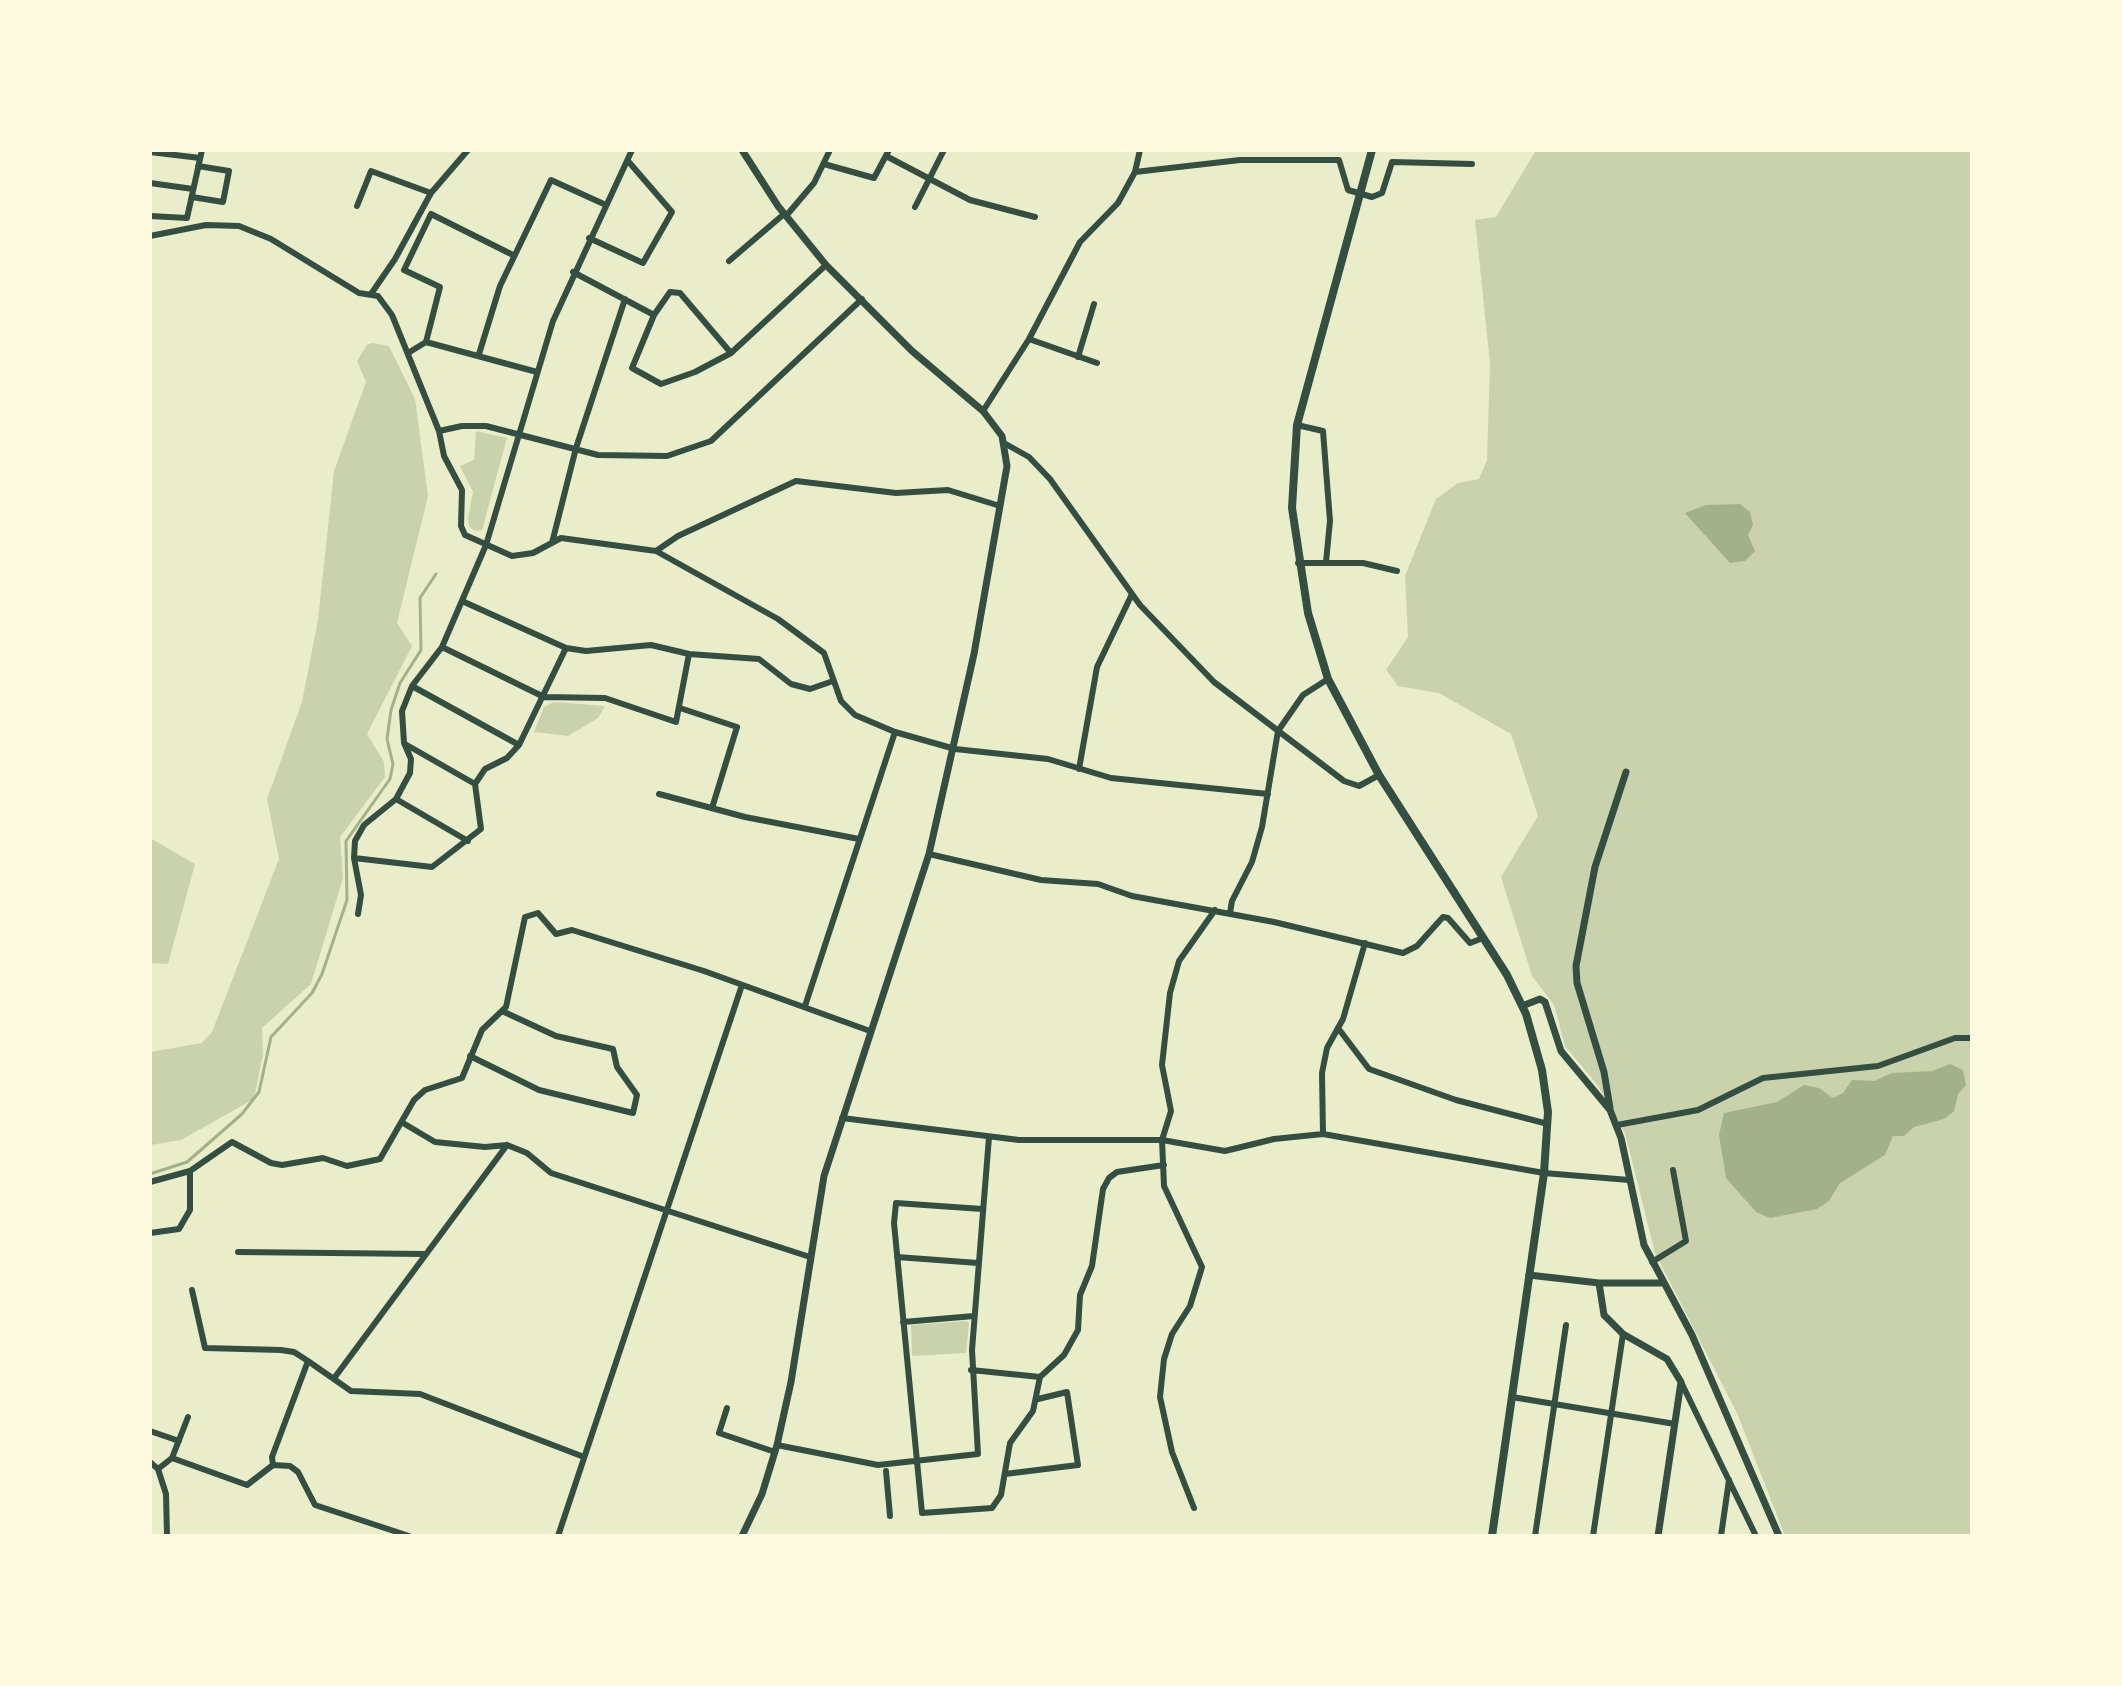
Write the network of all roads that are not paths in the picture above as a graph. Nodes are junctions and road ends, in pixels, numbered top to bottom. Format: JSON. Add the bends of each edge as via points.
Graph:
{"nodes":[{"id":1,"x":202,"y":150,"type":"edge"},
{"id":2,"x":468,"y":150,"type":"edge"},
{"id":3,"x":632,"y":150,"type":"edge"},
{"id":4,"x":742,"y":150,"type":"edge"},
{"id":5,"x":830,"y":150,"type":"edge"},
{"id":6,"x":944,"y":150,"type":"edge"},
{"id":7,"x":1140,"y":150,"type":"edge"},
{"id":8,"x":1372,"y":150,"type":"edge"},
{"id":9,"x":150,"y":152,"type":"edge"},
{"id":10,"x":888,"y":153,"type":"edge"},
{"id":11,"x":628,"y":161,"type":"junction"},
{"id":12,"x":199,"y":162,"type":"junction"},
{"id":13,"x":824,"y":164,"type":"junction"},
{"id":14,"x":1472,"y":164,"type":"dead end"},
{"id":15,"x":1135,"y":172,"type":"junction"},
{"id":16,"x":931,"y":177,"type":"junction"},
{"id":17,"x":150,"y":183,"type":"edge"},
{"id":18,"x":192,"y":193,"type":"junction"},
{"id":19,"x":431,"y":193,"type":"junction"},
{"id":20,"x":1360,"y":194,"type":"junction"},
{"id":21,"x":606,"y":205,"type":"junction"},
{"id":22,"x":357,"y":206,"type":"dead end"},
{"id":23,"x":915,"y":207,"type":"dead end"},
{"id":24,"x":785,"y":215,"type":"junction"},
{"id":25,"x":150,"y":216,"type":"edge"},
{"id":26,"x":1035,"y":217,"type":"dead end"},
{"id":27,"x":150,"y":236,"type":"edge"},
{"id":28,"x":589,"y":238,"type":"junction"},
{"id":29,"x":513,"y":255,"type":"junction"},
{"id":30,"x":729,"y":261,"type":"dead end"},
{"id":31,"x":826,"y":265,"type":"junction"},
{"id":32,"x":573,"y":272,"type":"junction"},
{"id":33,"x":371,"y":294,"type":"junction"},
{"id":34,"x":625,"y":299,"type":"junction"},
{"id":35,"x":862,"y":299,"type":"junction"},
{"id":36,"x":1094,"y":304,"type":"dead end"},
{"id":37,"x":654,"y":315,"type":"junction"},
{"id":38,"x":1029,"y":339,"type":"junction"},
{"id":39,"x":426,"y":342,"type":"junction"},
{"id":40,"x":408,"y":353,"type":"junction"},
{"id":41,"x":731,"y":353,"type":"junction"},
{"id":42,"x":479,"y":354,"type":"junction"},
{"id":43,"x":1078,"y":357,"type":"junction"},
{"id":44,"x":1097,"y":363,"type":"dead end"},
{"id":45,"x":537,"y":372,"type":"junction"},
{"id":46,"x":983,"y":411,"type":"junction"},
{"id":47,"x":1297,"y":425,"type":"junction"},
{"id":48,"x":439,"y":431,"type":"junction"},
{"id":49,"x":517,"y":434,"type":"junction"},
{"id":50,"x":1004,"y":443,"type":"junction"},
{"id":51,"x":576,"y":448,"type":"junction"},
{"id":52,"x":1000,"y":506,"type":"junction"},
{"id":53,"x":552,"y":543,"type":"junction"},
{"id":54,"x":486,"y":545,"type":"junction"},
{"id":55,"x":656,"y":551,"type":"junction"},
{"id":56,"x":1326,"y":562,"type":"junction"},
{"id":57,"x":1298,"y":563,"type":"junction"},
{"id":58,"x":1397,"y":571,"type":"dead end"},
{"id":59,"x":1132,"y":594,"type":"junction"},
{"id":60,"x":462,"y":601,"type":"junction"},
{"id":61,"x":442,"y":647,"type":"junction"},
{"id":62,"x":566,"y":648,"type":"junction"},
{"id":63,"x":689,"y":654,"type":"junction"},
{"id":64,"x":1328,"y":679,"type":"junction"},
{"id":65,"x":833,"y":681,"type":"junction"},
{"id":66,"x":412,"y":686,"type":"junction"},
{"id":67,"x":544,"y":697,"type":"junction"},
{"id":68,"x":680,"y":708,"type":"junction"},
{"id":69,"x":1278,"y":731,"type":"junction"},
{"id":70,"x":895,"y":732,"type":"junction"},
{"id":71,"x":404,"y":743,"type":"junction"},
{"id":72,"x":519,"y":745,"type":"junction"},
{"id":73,"x":955,"y":749,"type":"junction"},
{"id":74,"x":1079,"y":769,"type":"junction"},
{"id":75,"x":1626,"y":772,"type":"dead end"},
{"id":76,"x":1379,"y":775,"type":"junction"},
{"id":77,"x":475,"y":784,"type":"junction"},
{"id":78,"x":659,"y":794,"type":"dead end"},
{"id":79,"x":1268,"y":794,"type":"junction"},
{"id":80,"x":396,"y":799,"type":"junction"},
{"id":81,"x":712,"y":808,"type":"junction"},
{"id":82,"x":859,"y":839,"type":"junction"},
{"id":83,"x":468,"y":841,"type":"junction"},
{"id":84,"x":929,"y":854,"type":"junction"},
{"id":85,"x":354,"y":858,"type":"junction"},
{"id":86,"x":1215,"y":910,"type":"junction"},
{"id":87,"x":1230,"y":913,"type":"junction"},
{"id":88,"x":358,"y":914,"type":"dead end"},
{"id":89,"x":1483,"y":938,"type":"junction"},
{"id":90,"x":1365,"y":943,"type":"junction"},
{"id":91,"x":742,"y":985,"type":"junction"},
{"id":92,"x":805,"y":1006,"type":"junction"},
{"id":93,"x":1522,"y":1006,"type":"junction"},
{"id":94,"x":502,"y":1011,"type":"junction"},
{"id":95,"x":1338,"y":1028,"type":"junction"},
{"id":96,"x":870,"y":1031,"type":"junction"},
{"id":97,"x":1972,"y":1038,"type":"edge"},
{"id":98,"x":470,"y":1056,"type":"junction"},
{"id":99,"x":1610,"y":1110,"type":"junction"},
{"id":100,"x":842,"y":1118,"type":"junction"},
{"id":101,"x":403,"y":1123,"type":"junction"},
{"id":102,"x":1548,"y":1124,"type":"junction"},
{"id":103,"x":1617,"y":1125,"type":"junction"},
{"id":104,"x":1323,"y":1134,"type":"junction"},
{"id":105,"x":989,"y":1137,"type":"junction"},
{"id":106,"x":1162,"y":1140,"type":"junction"},
{"id":107,"x":507,"y":1145,"type":"junction"},
{"id":108,"x":1164,"y":1165,"type":"junction"},
{"id":109,"x":1673,"y":1170,"type":"dead end"},
{"id":110,"x":190,"y":1171,"type":"junction"},
{"id":111,"x":1544,"y":1173,"type":"junction"},
{"id":112,"x":1629,"y":1180,"type":"junction"},
{"id":113,"x":150,"y":1182,"type":"edge"},
{"id":114,"x":666,"y":1209,"type":"junction"},
{"id":115,"x":982,"y":1209,"type":"junction"},
{"id":116,"x":150,"y":1233,"type":"edge"},
{"id":117,"x":238,"y":1252,"type":"dead end"},
{"id":118,"x":424,"y":1254,"type":"junction"},
{"id":119,"x":810,"y":1257,"type":"junction"},
{"id":120,"x":897,"y":1257,"type":"junction"},
{"id":121,"x":1652,"y":1262,"type":"junction"},
{"id":122,"x":978,"y":1263,"type":"junction"},
{"id":123,"x":1529,"y":1275,"type":"junction"},
{"id":124,"x":1599,"y":1283,"type":"junction"},
{"id":125,"x":1662,"y":1283,"type":"junction"},
{"id":126,"x":192,"y":1290,"type":"dead end"},
{"id":127,"x":974,"y":1316,"type":"junction"},
{"id":128,"x":903,"y":1322,"type":"junction"},
{"id":129,"x":1566,"y":1325,"type":"dead end"},
{"id":130,"x":1623,"y":1334,"type":"junction"},
{"id":131,"x":308,"y":1361,"type":"junction"},
{"id":132,"x":971,"y":1370,"type":"junction"},
{"id":133,"x":335,"y":1377,"type":"junction"},
{"id":134,"x":1040,"y":1377,"type":"junction"},
{"id":135,"x":1681,"y":1382,"type":"junction"},
{"id":136,"x":1512,"y":1397,"type":"junction"},
{"id":137,"x":1038,"y":1399,"type":"junction"},
{"id":138,"x":1554,"y":1404,"type":"junction"},
{"id":139,"x":727,"y":1408,"type":"dead end"},
{"id":140,"x":1611,"y":1413,"type":"junction"},
{"id":141,"x":188,"y":1417,"type":"dead end"},
{"id":142,"x":1675,"y":1424,"type":"junction"},
{"id":143,"x":150,"y":1431,"type":"edge"},
{"id":144,"x":179,"y":1441,"type":"junction"},
{"id":145,"x":776,"y":1448,"type":"junction"},
{"id":146,"x":584,"y":1457,"type":"junction"},
{"id":147,"x":172,"y":1458,"type":"junction"},
{"id":148,"x":916,"y":1461,"type":"junction"},
{"id":149,"x":150,"y":1462,"type":"edge"},
{"id":150,"x":273,"y":1465,"type":"junction"},
{"id":151,"x":158,"y":1469,"type":"junction"},
{"id":152,"x":886,"y":1471,"type":"dead end"},
{"id":153,"x":1005,"y":1474,"type":"junction"},
{"id":154,"x":1729,"y":1478,"type":"junction"},
{"id":155,"x":1194,"y":1508,"type":"dead end"},
{"id":156,"x":890,"y":1516,"type":"dead end"},
{"id":157,"x":167,"y":1536,"type":"edge"},
{"id":158,"x":409,"y":1536,"type":"edge"},
{"id":159,"x":558,"y":1536,"type":"edge"},
{"id":160,"x":742,"y":1536,"type":"edge"},
{"id":161,"x":1492,"y":1536,"type":"edge"},
{"id":162,"x":1535,"y":1536,"type":"edge"},
{"id":163,"x":1593,"y":1536,"type":"edge"},
{"id":164,"x":1658,"y":1536,"type":"edge"},
{"id":165,"x":1721,"y":1536,"type":"edge"},
{"id":166,"x":1756,"y":1536,"type":"edge"},
{"id":167,"x":1779,"y":1536,"type":"edge"}],
"edges":[{"from":1,"to":12,"type":"street"},
{"from":2,"to":19,"type":"street"},
{"from":3,"to":11,"type":"street"},
{"from":4,"to":24,"type":"street"},
{"from":5,"to":13,"type":"street"},
{"from":6,"to":16,"type":"street"},
{"from":7,"to":15,"type":"street"},
{"from":8,"to":20,"type":"main road"},
{"from":9,"to":12,"type":"street"},
{"from":10,"to":13,"type":"street","via":[[874,178]]},
{"from":10,"to":16,"type":"street"},
{"from":11,"to":21,"type":"street"},
{"from":11,"to":28,"type":"street","via":[[672,212],[643,263]]},
{"from":12,"to":18,"type":"street"},
{"from":12,"to":18,"type":"street","via":[[229,171],[223,202]]},
{"from":13,"to":24,"type":"street"},
{"from":14,"to":20,"type":"street","via":[[1392,162],[1382,193]]},
{"from":15,"to":20,"type":"street","via":[[1240,160],[1339,160],[1343,185]]},
{"from":15,"to":38,"type":"street","via":[[1118,203],[1080,242]]},
{"from":16,"to":23,"type":"street"},
{"from":16,"to":26,"type":"street","via":[[970,200]]},
{"from":17,"to":18,"type":"street"},
{"from":18,"to":25,"type":"street","via":[[187,218]]},
{"from":19,"to":22,"type":"street","via":[[371,171]]},
{"from":19,"to":33,"type":"street"},
{"from":20,"to":47,"type":"main road"},
{"from":21,"to":28,"type":"street"},
{"from":21,"to":29,"type":"street","via":[[551,180]]},
{"from":24,"to":30,"type":"street"},
{"from":24,"to":31,"type":"street"},
{"from":27,"to":33,"type":"street","via":[[206,225],[239,226],[271,239],[359,293]]},
{"from":28,"to":32,"type":"street"},
{"from":29,"to":39,"type":"street","via":[[431,214],[404,270],[440,287]]},
{"from":29,"to":42,"type":"street"},
{"from":31,"to":35,"type":"street"},
{"from":31,"to":41,"type":"street"},
{"from":32,"to":34,"type":"street"},
{"from":32,"to":45,"type":"street"},
{"from":33,"to":40,"type":"street","via":[[392,315]]},
{"from":34,"to":37,"type":"street"},
{"from":34,"to":51,"type":"street"},
{"from":35,"to":46,"type":"street","via":[[912,351]]},
{"from":35,"to":51,"type":"street","via":[[711,441],[667,456],[598,455]]},
{"from":36,"to":43,"type":"street"},
{"from":37,"to":41,"type":"street","via":[[670,292],[680,293]]},
{"from":37,"to":41,"type":"street","via":[[632,368],[661,384]]},
{"from":38,"to":43,"type":"street"},
{"from":38,"to":46,"type":"street"},
{"from":39,"to":40,"type":"street"},
{"from":39,"to":42,"type":"street"},
{"from":40,"to":48,"type":"street"},
{"from":42,"to":45,"type":"street"},
{"from":43,"to":44,"type":"street"},
{"from":45,"to":49,"type":"street"},
{"from":46,"to":50,"type":"street"},
{"from":47,"to":56,"type":"street","via":[[1323,431],[1330,521]]},
{"from":47,"to":57,"type":"main road","via":[[1292,508]]},
{"from":48,"to":49,"type":"street","via":[[486,426]]},
{"from":48,"to":54,"type":"street","via":[[444,456],[462,490],[461,526],[465,535]]},
{"from":49,"to":51,"type":"street"},
{"from":49,"to":54,"type":"street"},
{"from":50,"to":52,"type":"street","via":[[1007,466]]},
{"from":50,"to":59,"type":"street","via":[[1029,457],[1050,479]]},
{"from":51,"to":53,"type":"street"},
{"from":52,"to":55,"type":"street","via":[[948,490],[896,493],[796,481]]},
{"from":52,"to":73,"type":"street"},
{"from":53,"to":54,"type":"street","via":[[512,556]]},
{"from":53,"to":55,"type":"street","via":[[561,538]]},
{"from":54,"to":60,"type":"street"},
{"from":55,"to":65,"type":"street","via":[[778,619],[824,653]]},
{"from":56,"to":57,"type":"street"},
{"from":56,"to":58,"type":"street"},
{"from":57,"to":64,"type":"main road"},
{"from":59,"to":69,"type":"street","via":[[1214,682]]},
{"from":59,"to":74,"type":"street","via":[[1097,667]]},
{"from":60,"to":61,"type":"street"},
{"from":60,"to":62,"type":"street"},
{"from":61,"to":66,"type":"street"},
{"from":61,"to":67,"type":"street"},
{"from":62,"to":63,"type":"street","via":[[651,645]]},
{"from":62,"to":67,"type":"street"},
{"from":63,"to":65,"type":"street","via":[[759,659],[791,684],[810,689]]},
{"from":63,"to":68,"type":"street"},
{"from":64,"to":69,"type":"street","via":[[1303,695]]},
{"from":64,"to":76,"type":"main road"},
{"from":65,"to":70,"type":"street","via":[[841,701],[855,715]]},
{"from":66,"to":71,"type":"street","via":[[402,711]]},
{"from":66,"to":72,"type":"street"},
{"from":67,"to":68,"type":"street","via":[[605,698],[676,722]]},
{"from":67,"to":72,"type":"street"},
{"from":68,"to":81,"type":"street","via":[[737,727]]},
{"from":69,"to":76,"type":"street","via":[[1348,783],[1359,786]]},
{"from":69,"to":79,"type":"street"},
{"from":70,"to":73,"type":"street"},
{"from":70,"to":82,"type":"street"},
{"from":71,"to":77,"type":"street"},
{"from":71,"to":80,"type":"street","via":[[410,773]]},
{"from":72,"to":77,"type":"street","via":[[485,769]]},
{"from":73,"to":74,"type":"street","via":[[1012,753]]},
{"from":73,"to":84,"type":"street"},
{"from":74,"to":79,"type":"street","via":[[1148,784]]},
{"from":75,"to":99,"type":"street","via":[[1595,867],[1576,966]]},
{"from":76,"to":89,"type":"main road"},
{"from":77,"to":83,"type":"street","via":[[481,829]]},
{"from":78,"to":81,"type":"street"},
{"from":79,"to":87,"type":"street","via":[[1252,862]]},
{"from":80,"to":83,"type":"street"},
{"from":80,"to":85,"type":"street","via":[[364,825]]},
{"from":81,"to":82,"type":"street"},
{"from":82,"to":92,"type":"street"},
{"from":83,"to":85,"type":"street","via":[[432,867]]},
{"from":84,"to":86,"type":"street"},
{"from":84,"to":96,"type":"street"},
{"from":85,"to":88,"type":"street","via":[[361,895]]},
{"from":86,"to":87,"type":"street"},
{"from":86,"to":106,"type":"street","via":[[1179,961],[1170,993],[1162,1065],[1171,1111]]},
{"from":87,"to":90,"type":"street"},
{"from":89,"to":90,"type":"street","via":[[1470,943],[1443,917],[1417,946],[1403,953]]},
{"from":89,"to":93,"type":"main road"},
{"from":90,"to":95,"type":"street"},
{"from":91,"to":92,"type":"street"},
{"from":91,"to":94,"type":"street","via":[[572,930],[556,934],[538,913],[525,917]]},
{"from":91,"to":114,"type":"street"},
{"from":92,"to":96,"type":"street"},
{"from":93,"to":99,"type":"street","via":[[1545,1002],[1561,1051]]},
{"from":93,"to":102,"type":"main road","via":[[1542,1070]]},
{"from":94,"to":98,"type":"street","via":[[482,1030]]},
{"from":94,"to":98,"type":"street","via":[[556,1036],[613,1049],[617,1067],[637,1095],[633,1113],[539,1090]]},
{"from":95,"to":102,"type":"street","via":[[1369,1069],[1456,1100]]},
{"from":95,"to":104,"type":"street","via":[[1322,1073]]},
{"from":96,"to":100,"type":"street"},
{"from":97,"to":103,"type":"street","via":[[1955,1038],[1878,1066],[1763,1078],[1698,1110]]},
{"from":98,"to":101,"type":"street","via":[[462,1078],[425,1090]]},
{"from":99,"to":103,"type":"street"},
{"from":100,"to":105,"type":"street"},
{"from":100,"to":119,"type":"street","via":[[824,1176]]},
{"from":101,"to":107,"type":"street","via":[[435,1142]]},
{"from":101,"to":110,"type":"street","via":[[380,1159],[365,1164],[347,1166],[323,1158],[271,1163],[232,1142]]},
{"from":102,"to":111,"type":"main road"},
{"from":103,"to":112,"type":"street"},
{"from":104,"to":106,"type":"street","via":[[1274,1139],[1238,1150]]},
{"from":104,"to":111,"type":"street"},
{"from":105,"to":106,"type":"street"},
{"from":105,"to":115,"type":"street"},
{"from":106,"to":108,"type":"street"},
{"from":107,"to":114,"type":"street","via":[[551,1173]]},
{"from":107,"to":118,"type":"street"},
{"from":108,"to":134,"type":"street","via":[[1109,1178],[1099,1206],[1092,1266],[1080,1295],[1076,1339]]},
{"from":108,"to":155,"type":"street","via":[[1166,1194],[1202,1267],[1190,1306],[1172,1334],[1160,1397],[1172,1452]]},
{"from":109,"to":121,"type":"street","via":[[1686,1241]]},
{"from":110,"to":113,"type":"street"},
{"from":110,"to":116,"type":"street","via":[[190,1210],[179,1229]]},
{"from":111,"to":112,"type":"street"},
{"from":111,"to":123,"type":"main road"},
{"from":112,"to":121,"type":"street"},
{"from":114,"to":119,"type":"street"},
{"from":114,"to":146,"type":"street"},
{"from":115,"to":120,"type":"street","via":[[896,1203]]},
{"from":115,"to":122,"type":"street"},
{"from":117,"to":118,"type":"street"},
{"from":118,"to":133,"type":"street"},
{"from":119,"to":145,"type":"street"},
{"from":120,"to":122,"type":"street"},
{"from":120,"to":128,"type":"street"},
{"from":121,"to":125,"type":"street"},
{"from":122,"to":127,"type":"street"},
{"from":123,"to":124,"type":"street"},
{"from":123,"to":136,"type":"main road"},
{"from":124,"to":125,"type":"street"},
{"from":124,"to":130,"type":"street","via":[[1604,1315]]},
{"from":125,"to":167,"type":"street","via":[[1692,1335]]},
{"from":126,"to":131,"type":"street","via":[[205,1348],[281,1350]]},
{"from":127,"to":128,"type":"street"},
{"from":127,"to":132,"type":"street"},
{"from":128,"to":148,"type":"street"},
{"from":129,"to":138,"type":"street"},
{"from":130,"to":135,"type":"street","via":[[1667,1359]]},
{"from":130,"to":140,"type":"street"},
{"from":131,"to":133,"type":"street"},
{"from":131,"to":150,"type":"street"},
{"from":132,"to":134,"type":"street"},
{"from":132,"to":148,"type":"street","via":[[978,1454]]},
{"from":133,"to":146,"type":"street","via":[[360,1393],[420,1394],[442,1400]]},
{"from":134,"to":137,"type":"street"},
{"from":135,"to":142,"type":"street"},
{"from":135,"to":154,"type":"street"},
{"from":136,"to":138,"type":"street"},
{"from":136,"to":161,"type":"main road"},
{"from":137,"to":153,"type":"street","via":[[1010,1443]]},
{"from":137,"to":153,"type":"street","via":[[1067,1392],[1078,1465]]},
{"from":138,"to":140,"type":"street"},
{"from":138,"to":162,"type":"street"},
{"from":139,"to":145,"type":"street","via":[[719,1433]]},
{"from":140,"to":142,"type":"street"},
{"from":140,"to":163,"type":"street"},
{"from":141,"to":144,"type":"street"},
{"from":142,"to":164,"type":"street"},
{"from":143,"to":144,"type":"street"},
{"from":144,"to":147,"type":"street"},
{"from":145,"to":148,"type":"street","via":[[861,1463]]},
{"from":145,"to":160,"type":"street"},
{"from":146,"to":159,"type":"street"},
{"from":147,"to":150,"type":"street","via":[[247,1485]]},
{"from":147,"to":151,"type":"street"},
{"from":148,"to":153,"type":"street","via":[[922,1513],[992,1508]]},
{"from":149,"to":151,"type":"street"},
{"from":150,"to":158,"type":"street","via":[[298,1472],[315,1505]]},
{"from":151,"to":157,"type":"street","via":[[166,1494]]},
{"from":152,"to":156,"type":"street"},
{"from":154,"to":165,"type":"street"},
{"from":154,"to":166,"type":"street"}]}
